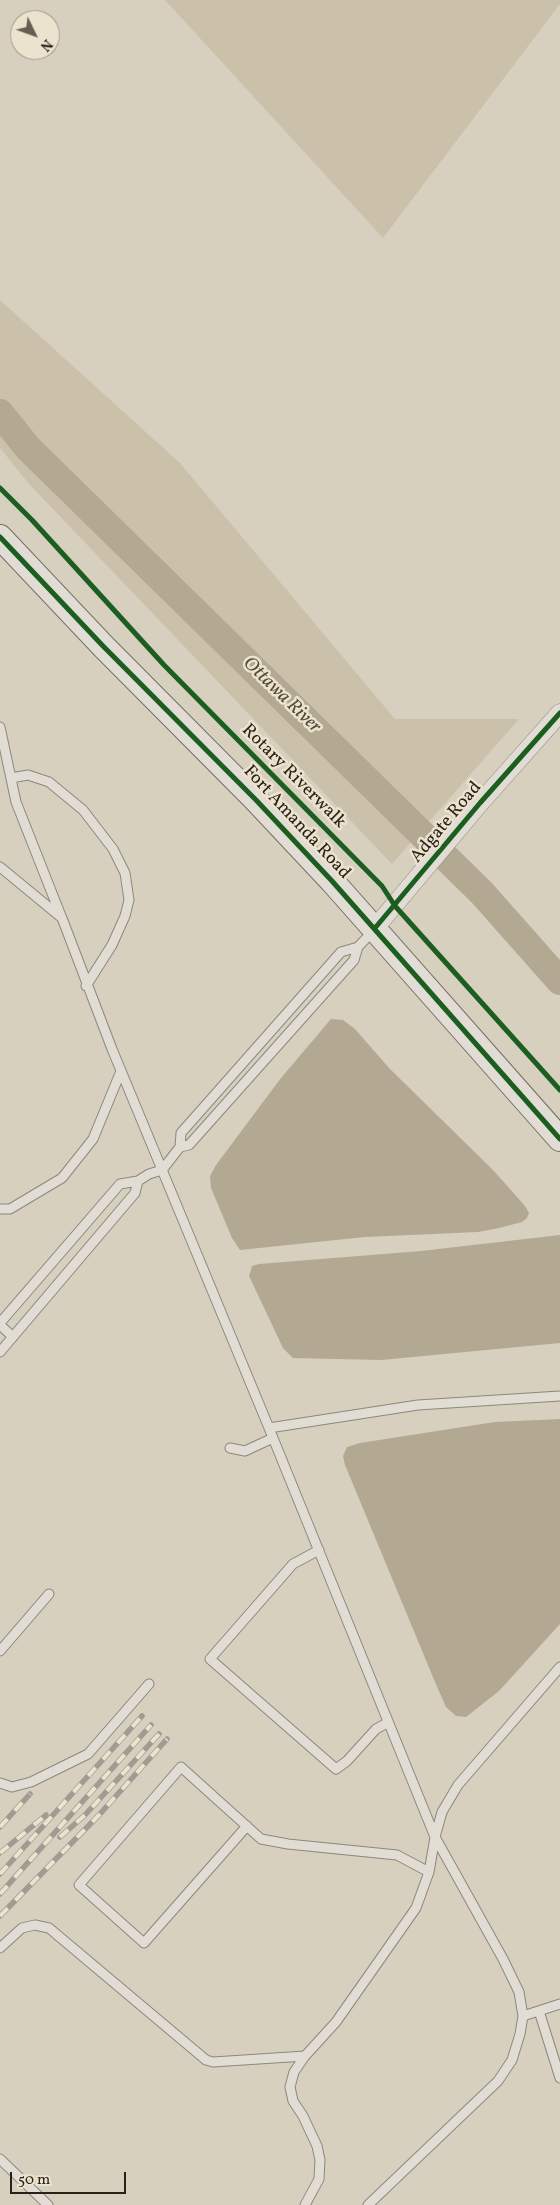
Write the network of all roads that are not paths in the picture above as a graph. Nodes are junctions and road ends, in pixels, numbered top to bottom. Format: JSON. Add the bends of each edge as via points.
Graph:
{"nodes":[{"id":1,"x":0,"y":537,"type":"edge"},
{"id":2,"x":560,"y":713,"type":"edge"},
{"id":3,"x":0,"y":728,"type":"edge"},
{"id":4,"x":11,"y":778,"type":"junction"},
{"id":5,"x":0,"y":867,"type":"edge"},
{"id":6,"x":62,"y":918,"type":"junction"},
{"id":7,"x":376,"y":928,"type":"junction"},
{"id":8,"x":358,"y":947,"type":"junction"},
{"id":9,"x":86,"y":986,"type":"junction"},
{"id":10,"x":121,"y":1070,"type":"junction"},
{"id":11,"x":560,"y":1139,"type":"edge"},
{"id":12,"x":180,"y":1147,"type":"junction"},
{"id":13,"x":162,"y":1170,"type":"junction"},
{"id":14,"x":138,"y":1181,"type":"junction"},
{"id":15,"x":0,"y":1209,"type":"edge"},
{"id":16,"x":0,"y":1324,"type":"edge"},
{"id":17,"x":13,"y":1337,"type":"junction"},
{"id":18,"x":0,"y":1352,"type":"edge"},
{"id":19,"x":560,"y":1396,"type":"edge"},
{"id":20,"x":269,"y":1428,"type":"junction"},
{"id":21,"x":273,"y":1438,"type":"junction"},
{"id":22,"x":230,"y":1448,"type":"dead end"},
{"id":23,"x":319,"y":1550,"type":"junction"},
{"id":24,"x":49,"y":1594,"type":"dead end"},
{"id":25,"x":0,"y":1651,"type":"edge"},
{"id":26,"x":560,"y":1666,"type":"edge"},
{"id":27,"x":149,"y":1684,"type":"dead end"},
{"id":28,"x":388,"y":1723,"type":"junction"},
{"id":29,"x":0,"y":1782,"type":"edge"},
{"id":30,"x":247,"y":1826,"type":"junction"},
{"id":31,"x":434,"y":1837,"type":"junction"},
{"id":32,"x":429,"y":1872,"type":"junction"},
{"id":33,"x":0,"y":1948,"type":"edge"},
{"id":34,"x":560,"y":2004,"type":"edge"},
{"id":35,"x":539,"y":2011,"type":"junction"},
{"id":36,"x":523,"y":2016,"type":"junction"},
{"id":37,"x":305,"y":2056,"type":"junction"},
{"id":38,"x":560,"y":2078,"type":"edge"},
{"id":39,"x":0,"y":2159,"type":"edge"},
{"id":40,"x":48,"y":2205,"type":"edge"},
{"id":41,"x":306,"y":2205,"type":"edge"},
{"id":42,"x":368,"y":2205,"type":"edge"}],
"edges":[{"from":1,"to":7,"type":"street","name":"Fort Amanda Road"},
{"from":2,"to":7,"type":"street","name":"Adgate Road"},
{"from":3,"to":4,"type":"lane"},
{"from":4,"to":6,"type":"lane","via":[[16,802]]},
{"from":4,"to":9,"type":"lane","via":[[28,775],[49,782],[83,810],[125,873],[129,900],[125,916],[112,946]]},
{"from":5,"to":6,"type":"lane"},
{"from":6,"to":9,"type":"lane"},
{"from":7,"to":8,"type":"lane"},
{"from":7,"to":11,"type":"street","name":"Fort Amanda Road"},
{"from":8,"to":12,"type":"lane","via":[[354,960],[189,1145]]},
{"from":8,"to":12,"type":"lane","via":[[341,952],[187,1125],[181,1132]]},
{"from":9,"to":10,"type":"lane"},
{"from":10,"to":13,"type":"lane"},
{"from":10,"to":15,"type":"lane","via":[[94,1139],[62,1178],[10,1209]]},
{"from":12,"to":13,"type":"lane"},
{"from":13,"to":14,"type":"lane"},
{"from":13,"to":20,"type":"lane"},
{"from":14,"to":16,"type":"lane","via":[[120,1184]]},
{"from":14,"to":17,"type":"lane","via":[[135,1193]]},
{"from":16,"to":17,"type":"lane"},
{"from":17,"to":18,"type":"lane"},
{"from":19,"to":20,"type":"lane","via":[[418,1405]]},
{"from":20,"to":21,"type":"lane"},
{"from":21,"to":22,"type":"lane","via":[[244,1451]]},
{"from":21,"to":23,"type":"lane"},
{"from":23,"to":28,"type":"lane"},
{"from":23,"to":28,"type":"lane","via":[[293,1564],[210,1659],[336,1769],[376,1730]]},
{"from":24,"to":25,"type":"lane"},
{"from":26,"to":31,"type":"lane","via":[[458,1785],[442,1812]]},
{"from":27,"to":29,"type":"lane","via":[[88,1754],[31,1782],[12,1787]]},
{"from":28,"to":31,"type":"lane"},
{"from":30,"to":30,"type":"lane","via":[[180,1767],[79,1884],[144,1943]]},
{"from":30,"to":32,"type":"lane","via":[[261,1839],[398,1855]]},
{"from":31,"to":32,"type":"lane"},
{"from":31,"to":36,"type":"lane","via":[[503,1959],[519,1992]]},
{"from":32,"to":37,"type":"lane","via":[[416,1908],[395,1940],[336,2022]]},
{"from":33,"to":37,"type":"lane","via":[[22,1928],[35,1925],[49,1928],[206,2060]]},
{"from":34,"to":35,"type":"lane"},
{"from":35,"to":36,"type":"lane"},
{"from":35,"to":38,"type":"lane"},
{"from":36,"to":42,"type":"lane","via":[[512,2060],[498,2082]]},
{"from":37,"to":41,"type":"lane","via":[[294,2072],[290,2087],[320,2160],[319,2179]]},
{"from":39,"to":40,"type":"lane"}]}
